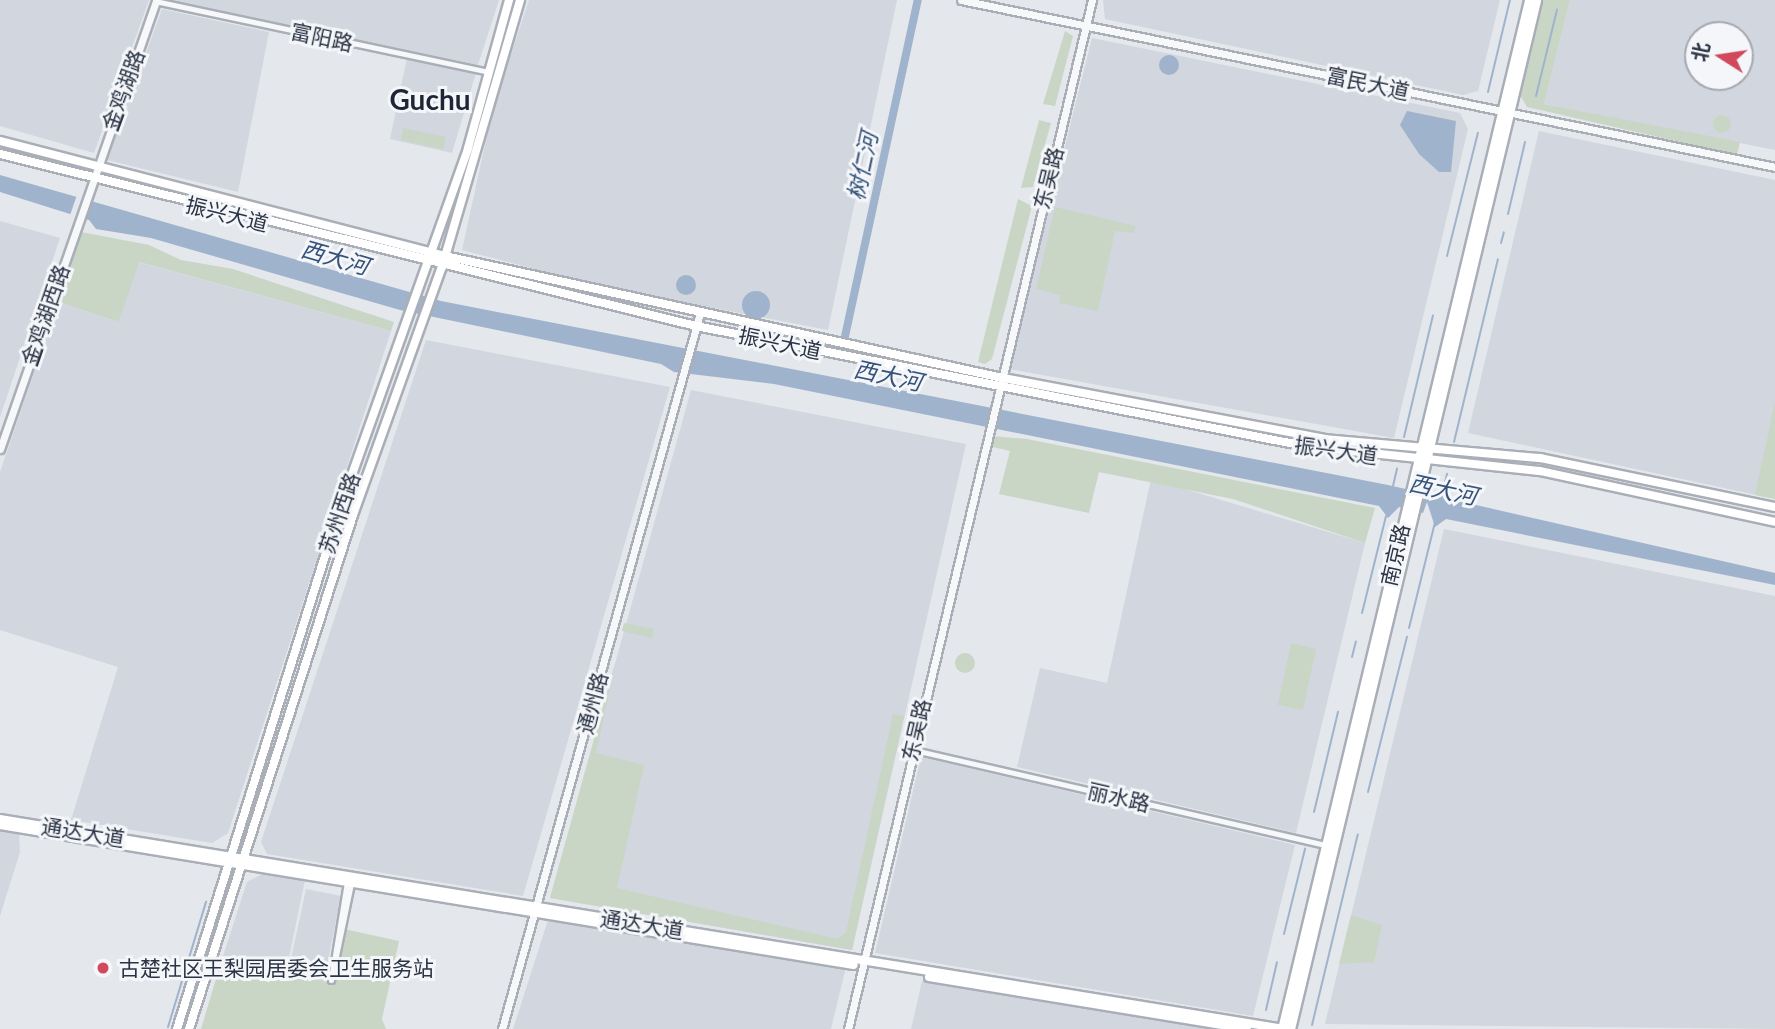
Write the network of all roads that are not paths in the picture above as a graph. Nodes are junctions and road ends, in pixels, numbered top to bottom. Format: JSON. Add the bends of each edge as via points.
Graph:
{"nodes":[{"id":1,"x":509,"y":0,"type":"edge"},
{"id":2,"x":520,"y":0,"type":"edge"},
{"id":3,"x":961,"y":0,"type":"edge"},
{"id":4,"x":1092,"y":0,"type":"edge"},
{"id":5,"x":1528,"y":0,"type":"edge"},
{"id":6,"x":1536,"y":0,"type":"edge"},
{"id":7,"x":155,"y":1,"type":"edge"},
{"id":8,"x":1085,"y":25,"type":"junction"},
{"id":9,"x":489,"y":72,"type":"junction"},
{"id":10,"x":1506,"y":112,"type":"junction"},
{"id":11,"x":0,"y":141,"type":"edge"},
{"id":12,"x":0,"y":154,"type":"edge"},
{"id":13,"x":1775,"y":167,"type":"edge"},
{"id":14,"x":95,"y":170,"type":"junction"},
{"id":15,"x":91,"y":181,"type":"junction"},
{"id":16,"x":440,"y":225,"type":"junction"},
{"id":17,"x":437,"y":235,"type":"junction"},
{"id":18,"x":450,"y":241,"type":"junction"},
{"id":19,"x":403,"y":246,"type":"junction"},
{"id":20,"x":430,"y":253,"type":"junction"},
{"id":21,"x":395,"y":255,"type":"junction"},
{"id":22,"x":445,"y":256,"type":"junction"},
{"id":23,"x":461,"y":260,"type":"junction"},
{"id":24,"x":427,"y":263,"type":"junction"},
{"id":25,"x":442,"y":267,"type":"junction"},
{"id":26,"x":462,"y":271,"type":"junction"},
{"id":27,"x":421,"y":280,"type":"junction"},
{"id":28,"x":435,"y":286,"type":"junction"},
{"id":29,"x":700,"y":313,"type":"junction"},
{"id":30,"x":696,"y":326,"type":"junction"},
{"id":31,"x":998,"y":377,"type":"junction"},
{"id":32,"x":994,"y":392,"type":"junction"},
{"id":33,"x":1426,"y":448,"type":"junction"},
{"id":34,"x":0,"y":449,"type":"edge"},
{"id":35,"x":1423,"y":460,"type":"junction"},
{"id":36,"x":1775,"y":507,"type":"edge"},
{"id":37,"x":1408,"y":518,"type":"junction"},
{"id":38,"x":1775,"y":522,"type":"edge"},
{"id":39,"x":911,"y":749,"type":"junction"},
{"id":40,"x":0,"y":819,"type":"edge"},
{"id":41,"x":0,"y":825,"type":"edge"},
{"id":42,"x":1327,"y":845,"type":"junction"},
{"id":43,"x":228,"y":859,"type":"junction"},
{"id":44,"x":242,"y":862,"type":"junction"},
{"id":45,"x":350,"y":880,"type":"junction"},
{"id":46,"x":535,"y":910,"type":"junction"},
{"id":47,"x":337,"y":942,"type":"junction"},
{"id":48,"x":863,"y":963,"type":"junction"},
{"id":49,"x":177,"y":1029,"type":"edge"},
{"id":50,"x":189,"y":1029,"type":"edge"},
{"id":51,"x":502,"y":1029,"type":"edge"},
{"id":52,"x":848,"y":1029,"type":"edge"},
{"id":53,"x":1247,"y":1029,"type":"edge"},
{"id":54,"x":1282,"y":1029,"type":"edge"},
{"id":55,"x":1290,"y":1029,"type":"edge"}],
"edges":[{"from":1,"to":9,"type":"main road","name":"苏州西路"},
{"from":2,"to":18,"type":"main road","name":"苏州西路"},
{"from":3,"to":8,"type":"street","name":"富民大道"},
{"from":4,"to":8,"type":"street","name":"东吴路"},
{"from":5,"to":10,"type":"main road","name":"南京路"},
{"from":6,"to":10,"type":"main road","name":"南京路"},
{"from":7,"to":9,"type":"street","name":"富阳路"},
{"from":7,"to":14,"type":"street","name":"金鸡湖路"},
{"from":8,"to":10,"type":"street","name":"富民大道"},
{"from":8,"to":31,"type":"street","name":"东吴路"},
{"from":9,"to":16,"type":"main road","name":"苏州西路"},
{"from":10,"to":13,"type":"street","name":"富民大道"},
{"from":10,"to":33,"type":"main road","name":"南京路"},
{"from":11,"to":14,"type":"main road","name":"振兴大道"},
{"from":12,"to":15,"type":"main road","name":"振兴大道"},
{"from":14,"to":15,"type":"street","name":"金鸡湖路"},
{"from":14,"to":19,"type":"main road","name":"振兴大道"},
{"from":15,"to":21,"type":"main road","name":"振兴大道"},
{"from":15,"to":34,"type":"street","name":"金鸡湖西路"},
{"from":16,"to":17,"type":"main road","name":"苏州西路"},
{"from":16,"to":19,"type":"main road","via":[[425,244]]},
{"from":17,"to":18,"type":"main road"},
{"from":17,"to":20,"type":"main road","name":"苏州西路"},
{"from":18,"to":22,"type":"main road","name":"苏州西路"},
{"from":18,"to":23,"type":"main road"},
{"from":19,"to":20,"type":"main road","name":"振兴大道"},
{"from":20,"to":22,"type":"main road","name":"振兴大道"},
{"from":20,"to":24,"type":"main road","name":"苏州西路"},
{"from":21,"to":24,"type":"main road","name":"振兴大道"},
{"from":21,"to":27,"type":"main road"},
{"from":22,"to":23,"type":"main road","name":"振兴大道"},
{"from":22,"to":25,"type":"main road","name":"苏州西路"},
{"from":23,"to":29,"type":"main road","name":"振兴大道"},
{"from":24,"to":25,"type":"main road","name":"振兴大道"},
{"from":24,"to":27,"type":"main road","name":"苏州西路"},
{"from":25,"to":26,"type":"main road","name":"振兴大道"},
{"from":25,"to":28,"type":"main road","name":"苏州西路"},
{"from":26,"to":28,"type":"main road"},
{"from":26,"to":30,"type":"main road","name":"振兴大道"},
{"from":27,"to":43,"type":"main road","name":"苏州西路","via":[[339,511]]},
{"from":28,"to":44,"type":"main road","name":"苏州西路"},
{"from":29,"to":30,"type":"street","name":"通州路"},
{"from":29,"to":31,"type":"main road","name":"振兴大道"},
{"from":30,"to":32,"type":"main road","name":"振兴大道"},
{"from":30,"to":46,"type":"street","name":"通州路"},
{"from":31,"to":32,"type":"street","name":"东吴路"},
{"from":31,"to":33,"type":"main road","name":"振兴大道","via":[[1325,439]]},
{"from":32,"to":35,"type":"main road","name":"振兴大道","via":[[1305,446]]},
{"from":32,"to":39,"type":"street","name":"东吴路"},
{"from":33,"to":35,"type":"main road","name":"南京路"},
{"from":33,"to":36,"type":"main road","name":"振兴大道","via":[[1540,458]]},
{"from":35,"to":37,"type":"main road","name":"南京路"},
{"from":35,"to":38,"type":"main road","name":"振兴大道","via":[[1540,471]]},
{"from":37,"to":42,"type":"main road","name":"南京路"},
{"from":37,"to":55,"type":"main road","name":"南京路"},
{"from":39,"to":42,"type":"street","name":"丽水路"},
{"from":39,"to":48,"type":"street","name":"东吴路"},
{"from":40,"to":43,"type":"main road","name":"通达大道"},
{"from":41,"to":43,"type":"main road","name":"通达大道"},
{"from":42,"to":54,"type":"main road","name":"南京路"},
{"from":43,"to":44,"type":"main road","name":"通达大道"},
{"from":43,"to":49,"type":"main road","name":"苏州西路"},
{"from":44,"to":45,"type":"main road","name":"通达大道"},
{"from":44,"to":50,"type":"main road","name":"苏州西路"},
{"from":45,"to":46,"type":"main road","name":"通达大道"},
{"from":45,"to":47,"type":"street"},
{"from":46,"to":48,"type":"main road","name":"通达大道"},
{"from":46,"to":51,"type":"street","name":"通州路"},
{"from":47,"to":47,"type":"street","via":[[327,979]]},
{"from":48,"to":52,"type":"street","name":"东吴路"},
{"from":48,"to":53,"type":"main road","name":"通达大道"},
{"from":48,"to":54,"type":"main road","name":"通达大道"}]}
